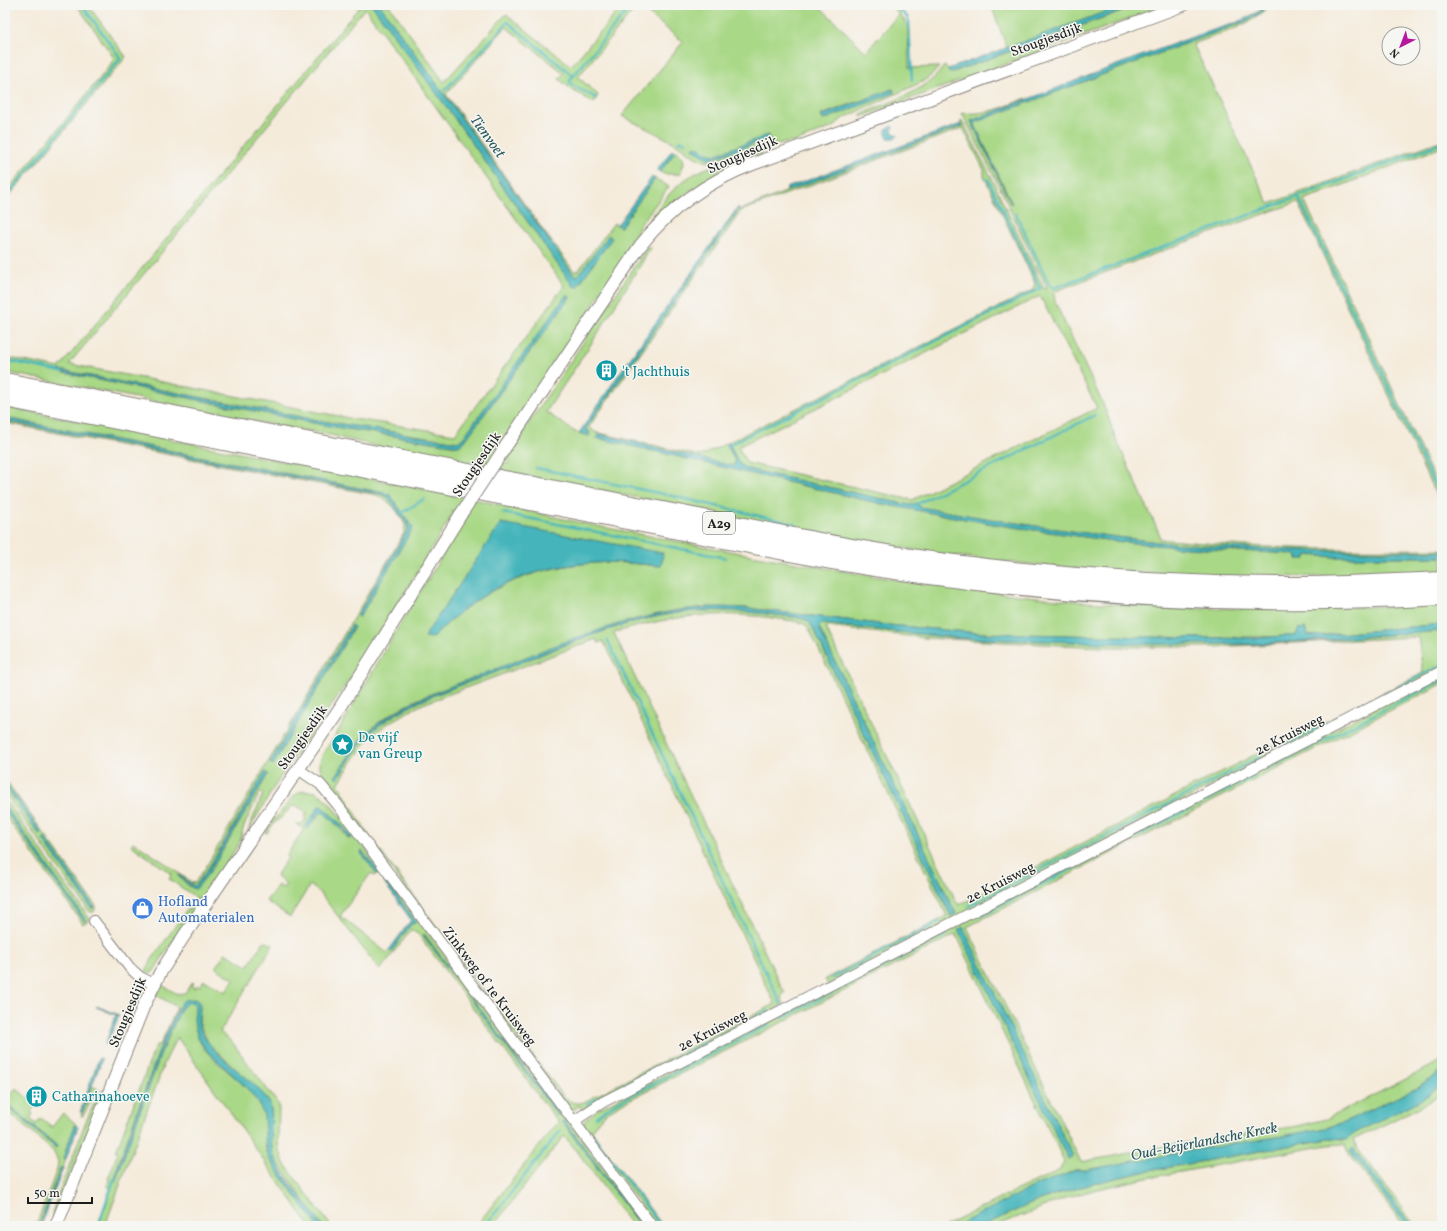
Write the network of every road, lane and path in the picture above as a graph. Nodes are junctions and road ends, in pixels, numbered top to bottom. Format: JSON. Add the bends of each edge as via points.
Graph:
{"nodes":[{"id":1,"x":1183,"y":5,"type":"edge"},
{"id":2,"x":5,"y":382,"type":"edge"},
{"id":3,"x":5,"y":398,"type":"edge"},
{"id":4,"x":1442,"y":581,"type":"edge"},
{"id":5,"x":1442,"y":596,"type":"edge"},
{"id":6,"x":1442,"y":672,"type":"edge"},
{"id":7,"x":298,"y":769,"type":"junction"},
{"id":8,"x":94,"y":921,"type":"dead end"},
{"id":9,"x":154,"y":984,"type":"junction"},
{"id":10,"x":574,"y":1121,"type":"junction"},
{"id":11,"x":56,"y":1226,"type":"edge"},
{"id":12,"x":652,"y":1226,"type":"edge"}],
"edges":[{"from":1,"to":7,"type":"street","name":"Stougjesdijk","bridge":true,"via":[[728,174],[700,190],[672,212],[640,246],[461,514],[351,691]]},
{"from":2,"to":4,"type":"highway","number":"A29","via":[[776,534],[946,563],[1075,577],[1191,584],[1314,586]]},
{"from":3,"to":5,"type":"highway","number":"A29","via":[[825,559],[948,578],[1046,589],[1171,598],[1331,600]]},
{"from":6,"to":10,"type":"street","name":"2e Kruisweg","via":[[603,1102]]},
{"from":7,"to":9,"type":"street","name":"Stougjesdijk"},
{"from":7,"to":10,"type":"street","name":"Zinkweg of 1e Kruisweg","via":[[317,782],[337,804]]},
{"from":8,"to":9,"type":"street","via":[[130,968]]},
{"from":9,"to":11,"type":"street","name":"Stougjesdijk"},
{"from":10,"to":12,"type":"street","name":"Zinkweg of 1e Kruisweg"}]}
